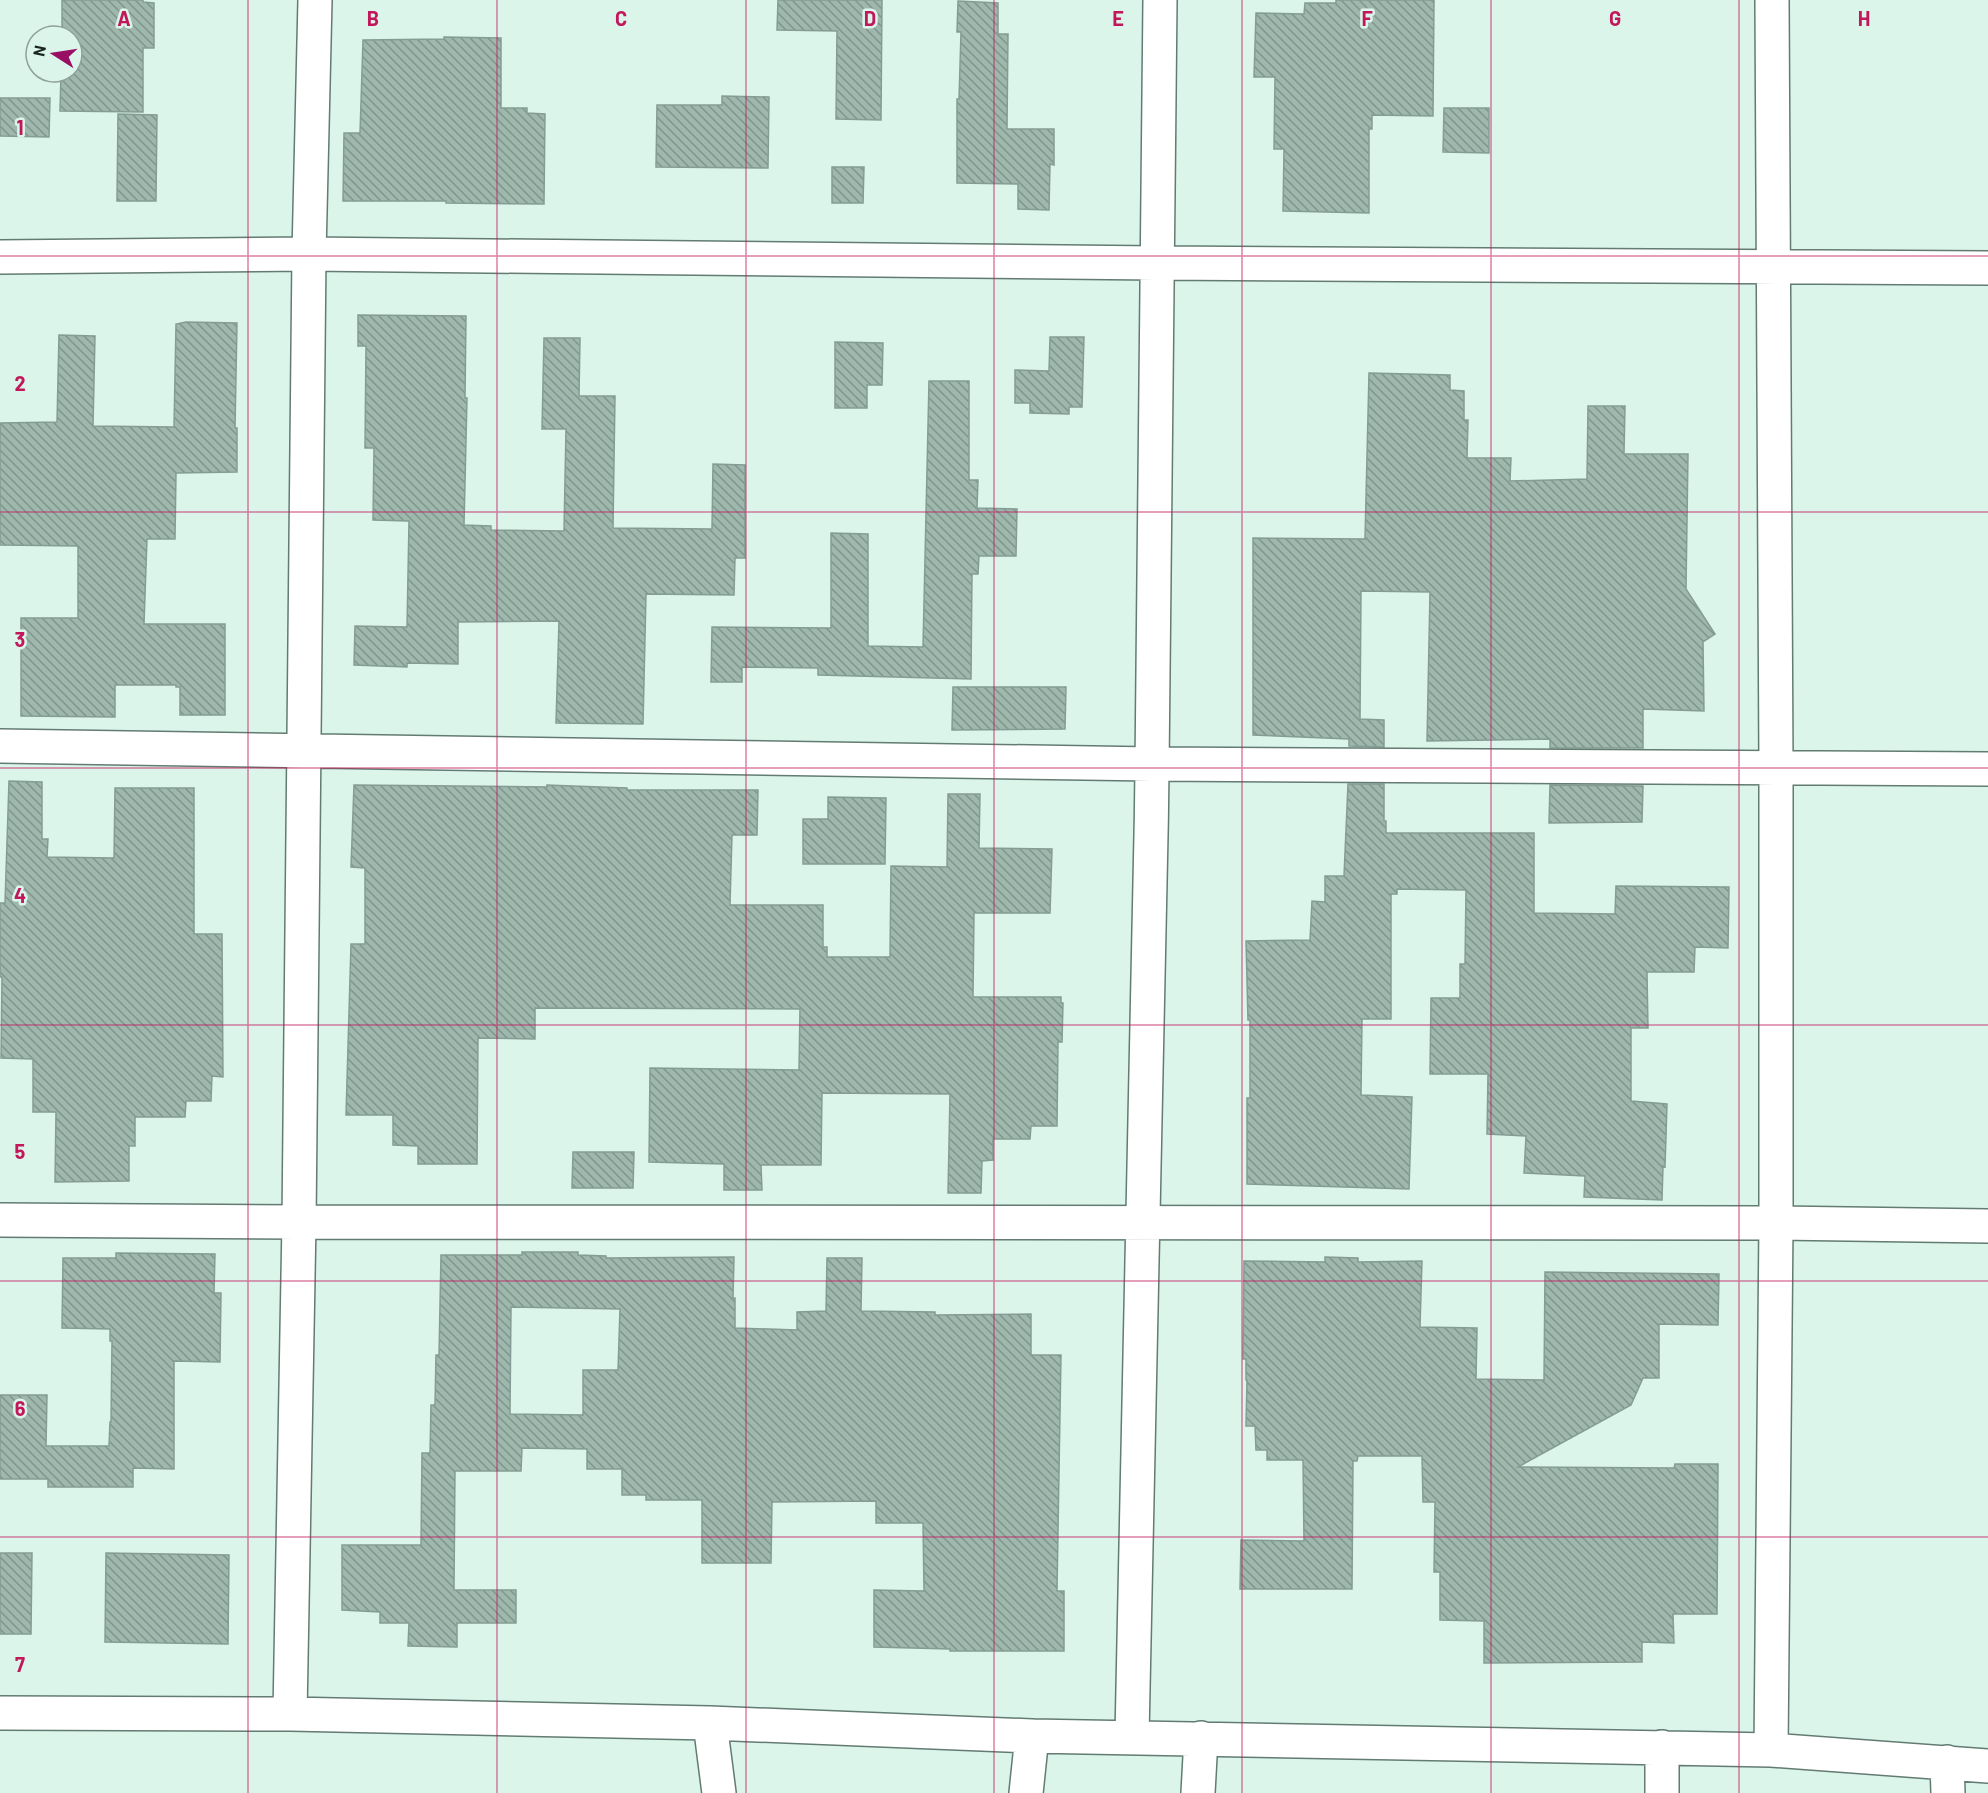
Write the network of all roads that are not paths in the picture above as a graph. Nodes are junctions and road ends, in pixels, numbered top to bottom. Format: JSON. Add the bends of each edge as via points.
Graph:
{"nodes":[{"id":1,"x":315,"y":0,"type":"edge"},
{"id":2,"x":1160,"y":0,"type":"edge"},
{"id":3,"x":1772,"y":0,"type":"edge"},
{"id":4,"x":309,"y":254,"type":"junction"},
{"id":5,"x":0,"y":257,"type":"edge"},
{"id":6,"x":1156,"y":263,"type":"junction"},
{"id":7,"x":1773,"y":265,"type":"junction"},
{"id":8,"x":1988,"y":268,"type":"edge"},
{"id":9,"x":0,"y":746,"type":"edge"},
{"id":10,"x":305,"y":750,"type":"junction"},
{"id":11,"x":1152,"y":764,"type":"junction"},
{"id":12,"x":1776,"y":768,"type":"junction"},
{"id":13,"x":1988,"y":769,"type":"edge"},
{"id":14,"x":0,"y":1220,"type":"edge"},
{"id":15,"x":299,"y":1222,"type":"junction"},
{"id":16,"x":1145,"y":1222,"type":"junction"},
{"id":17,"x":1776,"y":1223,"type":"junction"},
{"id":18,"x":1988,"y":1226,"type":"edge"},
{"id":19,"x":0,"y":1713,"type":"edge"},
{"id":20,"x":290,"y":1714,"type":"junction"},
{"id":21,"x":710,"y":1723,"type":"junction"},
{"id":22,"x":1032,"y":1736,"type":"junction"},
{"id":23,"x":1132,"y":1737,"type":"junction"},
{"id":24,"x":1201,"y":1738,"type":"junction"},
{"id":25,"x":1662,"y":1747,"type":"junction"},
{"id":26,"x":1771,"y":1750,"type":"junction"},
{"id":27,"x":1986,"y":1763,"type":"edge"},
{"id":28,"x":1947,"y":1778,"type":"edge"},
{"id":29,"x":719,"y":1793,"type":"edge"},
{"id":30,"x":1026,"y":1793,"type":"edge"},
{"id":31,"x":1198,"y":1793,"type":"edge"},
{"id":32,"x":1662,"y":1793,"type":"edge"}],
"edges":[{"from":1,"to":4,"type":"street"},
{"from":2,"to":6,"type":"street"},
{"from":3,"to":7,"type":"street"},
{"from":4,"to":5,"type":"street"},
{"from":4,"to":6,"type":"street"},
{"from":4,"to":10,"type":"street"},
{"from":6,"to":7,"type":"street"},
{"from":6,"to":11,"type":"street"},
{"from":7,"to":8,"type":"street"},
{"from":7,"to":12,"type":"street"},
{"from":9,"to":10,"type":"street"},
{"from":10,"to":11,"type":"street"},
{"from":10,"to":15,"type":"street"},
{"from":11,"to":12,"type":"street"},
{"from":11,"to":16,"type":"street"},
{"from":12,"to":13,"type":"street"},
{"from":12,"to":17,"type":"street"},
{"from":14,"to":15,"type":"street"},
{"from":15,"to":16,"type":"street"},
{"from":15,"to":20,"type":"street"},
{"from":16,"to":17,"type":"street"},
{"from":16,"to":23,"type":"street"},
{"from":17,"to":18,"type":"street"},
{"from":17,"to":26,"type":"street"},
{"from":19,"to":20,"type":"street"},
{"from":20,"to":21,"type":"street"},
{"from":21,"to":22,"type":"street"},
{"from":21,"to":29,"type":"street"},
{"from":22,"to":23,"type":"street"},
{"from":22,"to":30,"type":"street"},
{"from":23,"to":24,"type":"street"},
{"from":24,"to":25,"type":"street"},
{"from":24,"to":31,"type":"street"},
{"from":25,"to":26,"type":"street"},
{"from":25,"to":32,"type":"street"},
{"from":26,"to":28,"type":"street"},
{"from":27,"to":28,"type":"street"}]}
